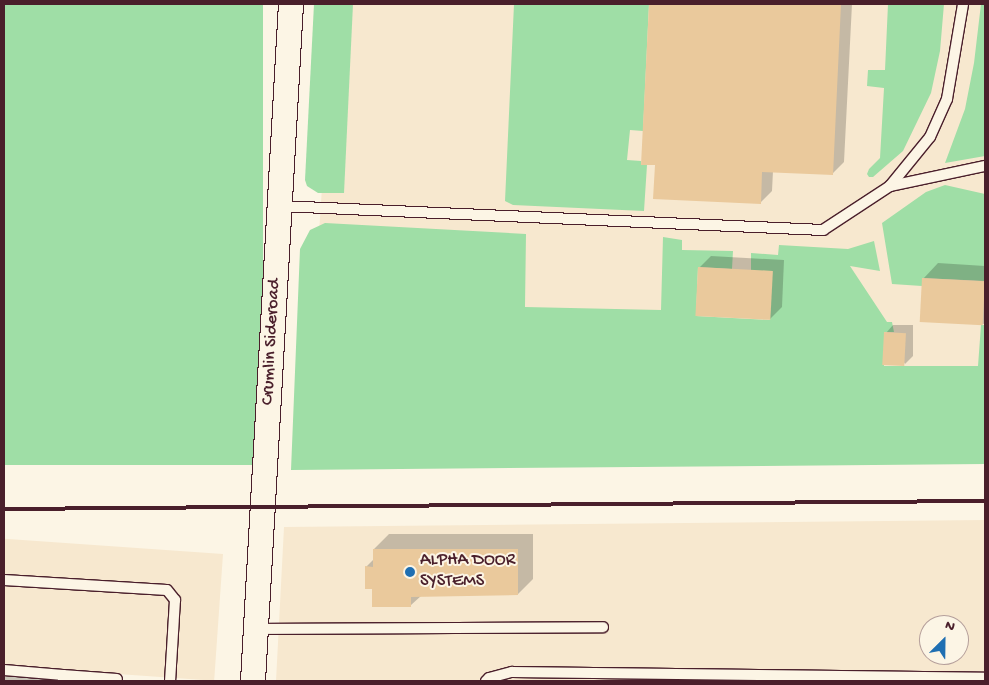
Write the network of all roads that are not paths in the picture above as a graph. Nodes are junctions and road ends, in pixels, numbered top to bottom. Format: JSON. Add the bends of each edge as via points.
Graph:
{"nodes":[{"id":1,"x":291,"y":4,"type":"edge"},
{"id":2,"x":963,"y":4,"type":"edge"},
{"id":3,"x":985,"y":166,"type":"edge"},
{"id":4,"x":890,"y":186,"type":"junction"},
{"id":5,"x":280,"y":206,"type":"junction"},
{"id":6,"x":4,"y":580,"type":"edge"},
{"id":7,"x":603,"y":627,"type":"dead end"},
{"id":8,"x":256,"y":629,"type":"junction"},
{"id":9,"x":4,"y":670,"type":"edge"},
{"id":10,"x":63,"y":678,"type":"edge"},
{"id":11,"x":985,"y":678,"type":"edge"},
{"id":12,"x":117,"y":679,"type":"dead end"},
{"id":13,"x":170,"y":681,"type":"edge"},
{"id":14,"x":253,"y":681,"type":"edge"},
{"id":15,"x":486,"y":681,"type":"edge"}],
"edges":[{"from":1,"to":5,"type":"street","name":"Crumlin Sideroad"},
{"from":2,"to":4,"type":"lane","via":[[947,99],[930,137]]},
{"from":3,"to":4,"type":"lane"},
{"from":4,"to":5,"type":"lane","via":[[823,230]]},
{"from":5,"to":8,"type":"street","name":"Crumlin Sideroad"},
{"from":6,"to":13,"type":"lane","via":[[167,590],[175,600]]},
{"from":7,"to":8,"type":"lane"},
{"from":8,"to":14,"type":"street","name":"Crumlin Sideroad"},
{"from":9,"to":10,"type":"lane"},
{"from":10,"to":12,"type":"lane"},
{"from":11,"to":15,"type":"lane","via":[[512,672]]}]}
